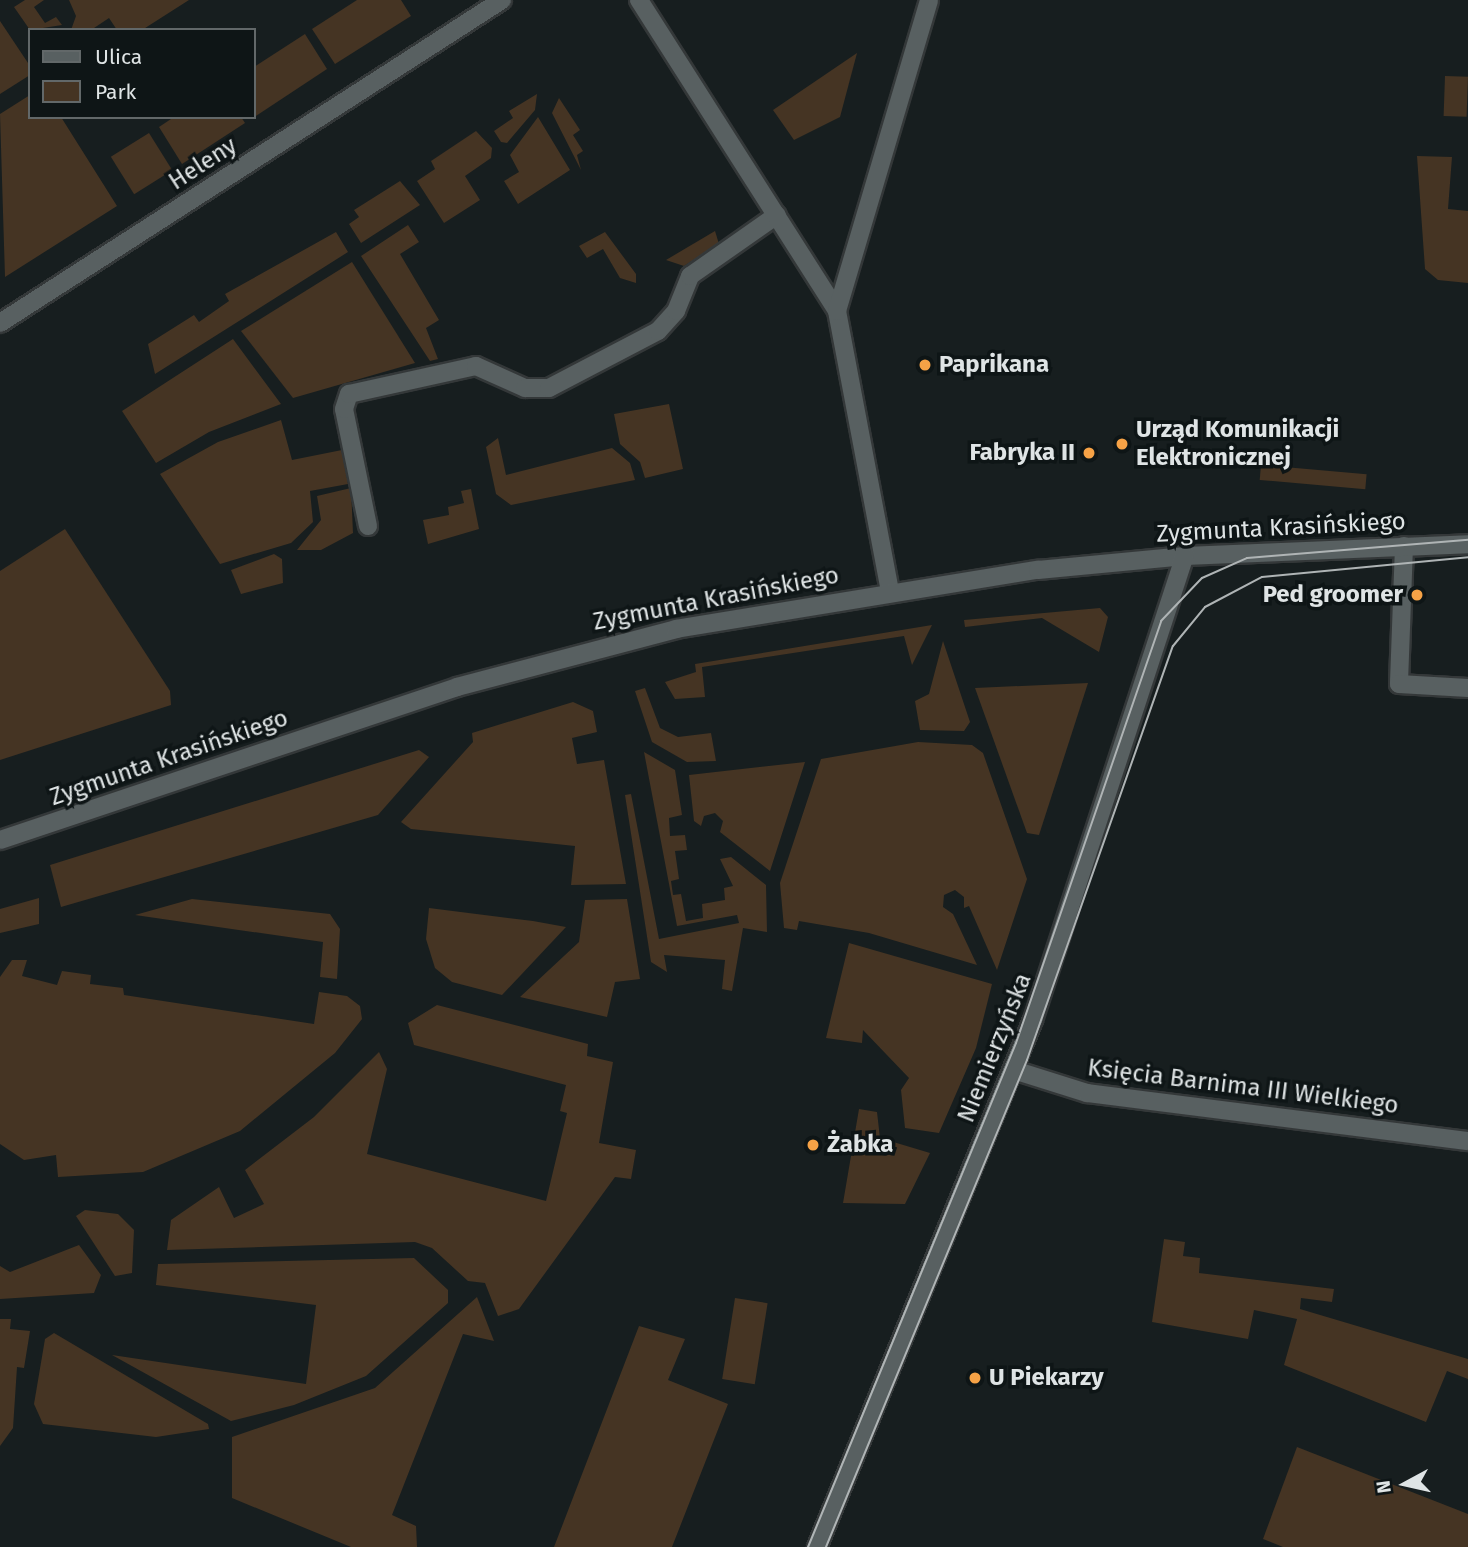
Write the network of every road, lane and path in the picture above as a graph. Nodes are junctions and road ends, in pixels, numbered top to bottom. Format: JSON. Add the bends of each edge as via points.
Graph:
{"nodes":[{"id":1,"x":502,"y":0,"type":"edge"},
{"id":2,"x":639,"y":0,"type":"edge"},
{"id":3,"x":929,"y":0,"type":"edge"},
{"id":4,"x":777,"y":215,"type":"junction"},
{"id":5,"x":837,"y":311,"type":"junction"},
{"id":6,"x":0,"y":323,"type":"edge"},
{"id":7,"x":369,"y":526,"type":"dead end"},
{"id":8,"x":1468,"y":544,"type":"edge"},
{"id":9,"x":1404,"y":546,"type":"junction"},
{"id":10,"x":1185,"y":556,"type":"junction"},
{"id":11,"x":890,"y":592,"type":"junction"},
{"id":12,"x":1468,"y":688,"type":"edge"},
{"id":13,"x":0,"y":840,"type":"edge"},
{"id":14,"x":1014,"y":1070,"type":"junction"},
{"id":15,"x":1468,"y":1141,"type":"edge"},
{"id":16,"x":817,"y":1547,"type":"edge"}],
"edges":[{"from":1,"to":6,"type":"street","name":"Heleny"},
{"from":2,"to":4,"type":"street"},
{"from":3,"to":5,"type":"street"},
{"from":4,"to":5,"type":"street"},
{"from":4,"to":7,"type":"street","via":[[690,276],[676,311],[659,331],[549,388],[525,388],[476,366],[349,394],[344,409]]},
{"from":5,"to":11,"type":"street"},
{"from":8,"to":9,"type":"street","name":"Zygmunta Krasińskiego"},
{"from":9,"to":10,"type":"street","name":"Zygmunta Krasińskiego"},
{"from":9,"to":12,"type":"street","via":[[1399,684]]},
{"from":10,"to":11,"type":"street","name":"Zygmunta Krasińskiego"},
{"from":10,"to":14,"type":"street","name":"Niemierzyńska"},
{"from":11,"to":13,"type":"street","name":"Zygmunta Krasińskiego","via":[[548,658]]},
{"from":14,"to":15,"type":"street","name":"Księcia Barnima III Wielkiego","via":[[1087,1093]]},
{"from":14,"to":16,"type":"street","name":"Niemierzyńska"}]}
